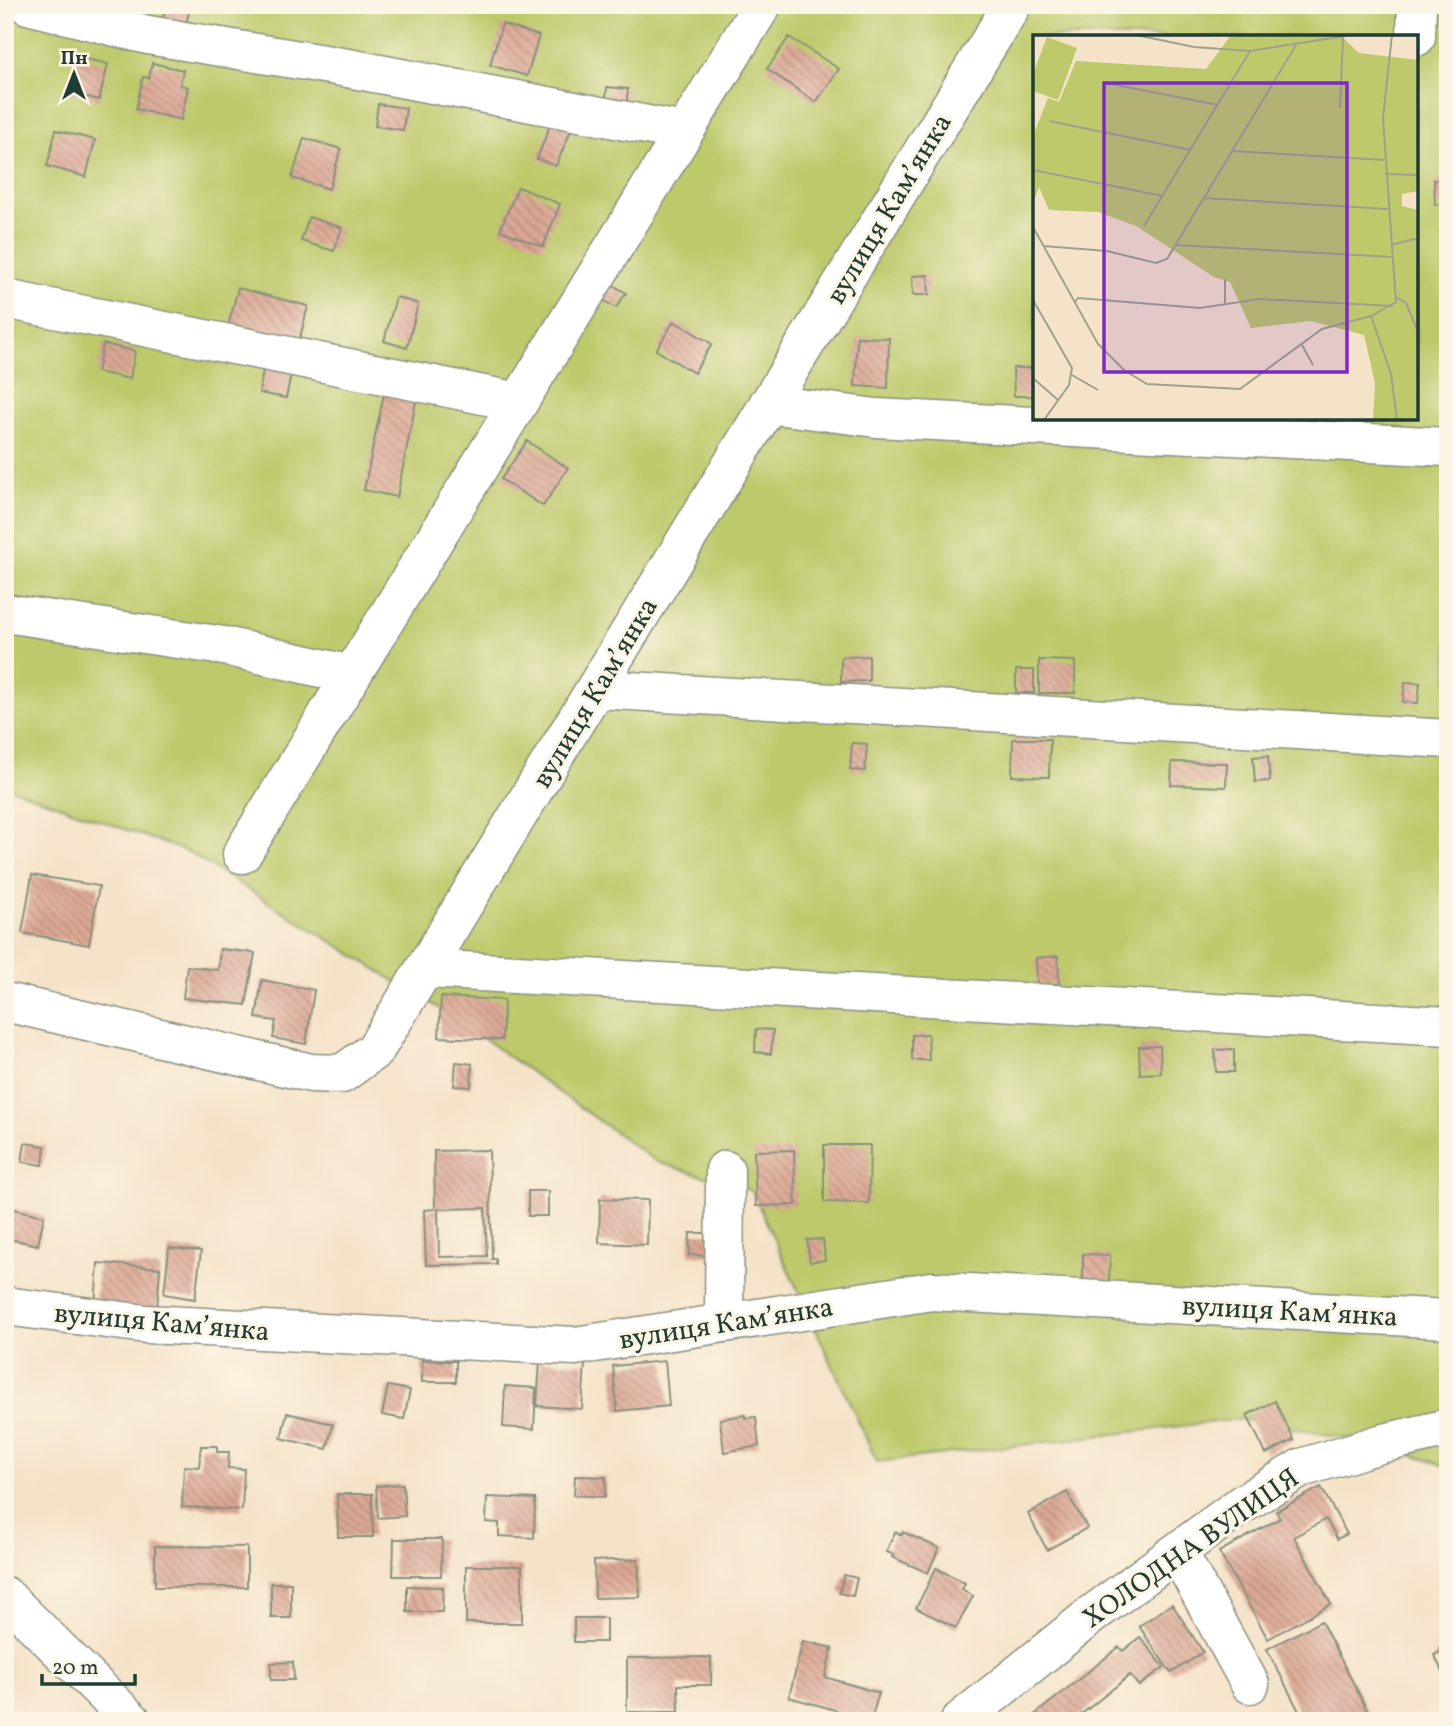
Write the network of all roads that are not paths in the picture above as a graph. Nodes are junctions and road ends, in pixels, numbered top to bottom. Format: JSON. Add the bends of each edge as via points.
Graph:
{"nodes":[{"id":1,"x":28,"y":5,"type":"edge"},
{"id":2,"x":762,"y":5,"type":"edge"},
{"id":3,"x":1012,"y":5,"type":"edge"},
{"id":4,"x":1417,"y":5,"type":"edge"},
{"id":5,"x":1416,"y":35,"type":"edge"},
{"id":6,"x":684,"y":132,"type":"junction"},
{"id":7,"x":5,"y":299,"type":"edge"},
{"id":8,"x":518,"y":402,"type":"junction"},
{"id":9,"x":768,"y":404,"type":"junction"},
{"id":10,"x":1448,"y":447,"type":"edge"},
{"id":11,"x":5,"y":612,"type":"edge"},
{"id":12,"x":352,"y":675,"type":"junction"},
{"id":13,"x":596,"y":689,"type":"junction"},
{"id":14,"x":1448,"y":739,"type":"edge"},
{"id":15,"x":242,"y":853,"type":"dead end"},
{"id":16,"x":426,"y":969,"type":"junction"},
{"id":17,"x":5,"y":1002,"type":"edge"},
{"id":18,"x":1448,"y":1026,"type":"edge"},
{"id":19,"x":725,"y":1170,"type":"dead end"},
{"id":20,"x":5,"y":1306,"type":"edge"},
{"id":21,"x":1448,"y":1319,"type":"edge"},
{"id":22,"x":724,"y":1323,"type":"junction"},
{"id":23,"x":1448,"y":1428,"type":"edge"},
{"id":24,"x":1178,"y":1552,"type":"junction"},
{"id":25,"x":5,"y":1596,"type":"edge"},
{"id":26,"x":1250,"y":1684,"type":"dead end"},
{"id":27,"x":132,"y":1721,"type":"edge"},
{"id":28,"x":960,"y":1721,"type":"edge"}],
"edges":[{"from":1,"to":6,"type":"street","via":[[148,35]]},
{"from":2,"to":6,"type":"street"},
{"from":3,"to":9,"type":"street","name":"вулиця Камʼянка"},
{"from":4,"to":5,"type":"street"},
{"from":6,"to":8,"type":"street"},
{"from":7,"to":8,"type":"street"},
{"from":8,"to":12,"type":"street"},
{"from":9,"to":10,"type":"street","via":[[931,421]]},
{"from":9,"to":13,"type":"street","name":"вулиця Камʼянка"},
{"from":11,"to":12,"type":"street","via":[[224,646]]},
{"from":12,"to":15,"type":"street"},
{"from":13,"to":14,"type":"street"},
{"from":13,"to":16,"type":"street","name":"вулиця Камʼянка"},
{"from":16,"to":17,"type":"street","name":"вулиця Камʼянка","via":[[375,1050],[342,1074],[312,1073],[250,1060]]},
{"from":16,"to":18,"type":"street"},
{"from":19,"to":22,"type":"street"},
{"from":20,"to":22,"type":"street","name":"вулиця Камʼянка","via":[[146,1324],[575,1346]]},
{"from":21,"to":22,"type":"street","name":"вулиця Камʼянка","via":[[932,1291]]},
{"from":23,"to":24,"type":"street","name":"ХОЛОДНА ВУЛИЦЯ","via":[[1301,1468]]},
{"from":24,"to":26,"type":"street"},
{"from":24,"to":28,"type":"street","name":"ХОЛОДНА ВУЛИЦЯ","via":[[1094,1612]]},
{"from":25,"to":27,"type":"street"}]}
